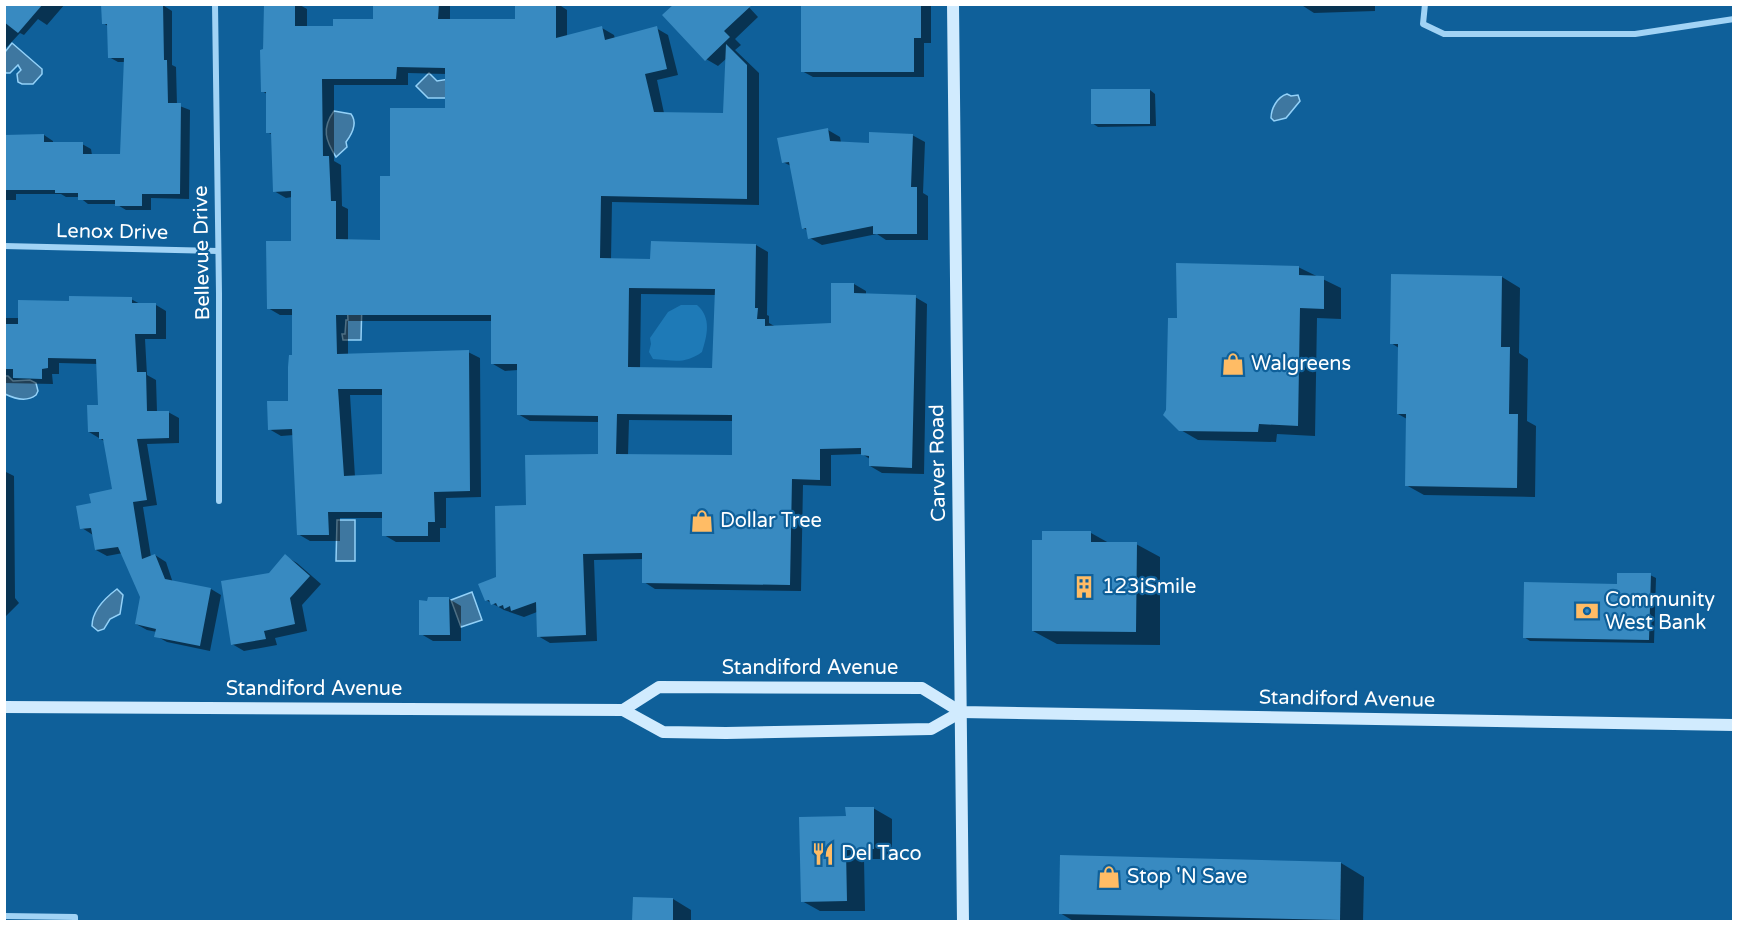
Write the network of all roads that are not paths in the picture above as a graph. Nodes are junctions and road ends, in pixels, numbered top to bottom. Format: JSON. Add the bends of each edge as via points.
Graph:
{"nodes":[{"id":1,"x":215,"y":4,"type":"edge"},
{"id":2,"x":953,"y":4,"type":"edge"},
{"id":3,"x":1425,"y":4,"type":"edge"},
{"id":4,"x":1734,"y":19,"type":"edge"},
{"id":5,"x":4,"y":246,"type":"edge"},
{"id":6,"x":218,"y":251,"type":"junction"},
{"id":7,"x":219,"y":501,"type":"dead end"},
{"id":8,"x":4,"y":707,"type":"edge"},
{"id":9,"x":623,"y":710,"type":"junction"},
{"id":10,"x":961,"y":712,"type":"junction"},
{"id":11,"x":1734,"y":725,"type":"edge"},
{"id":12,"x":4,"y":916,"type":"edge"},
{"id":13,"x":75,"y":919,"type":"edge"},
{"id":14,"x":963,"y":921,"type":"edge"}],
"edges":[{"from":1,"to":6,"type":"street","name":"Bellevue Drive"},
{"from":2,"to":10,"type":"main road","name":"Carver Road"},
{"from":3,"to":4,"type":"street","via":[[1423,24],[1444,34],[1635,34]]},
{"from":5,"to":6,"type":"street","name":"Lenox Drive"},
{"from":6,"to":7,"type":"street","name":"Bellevue Drive"},
{"from":8,"to":9,"type":"main road","name":"Standiford Avenue"},
{"from":9,"to":10,"type":"main road","name":"Standiford Avenue","via":[[663,732],[726,733],[931,729]]},
{"from":9,"to":10,"type":"main road","name":"Standiford Avenue","via":[[659,687],[790,687],[922,688]]},
{"from":10,"to":11,"type":"main road","name":"Standiford Avenue"},
{"from":10,"to":14,"type":"main road","name":"Carver Road"},
{"from":12,"to":13,"type":"street"}]}
